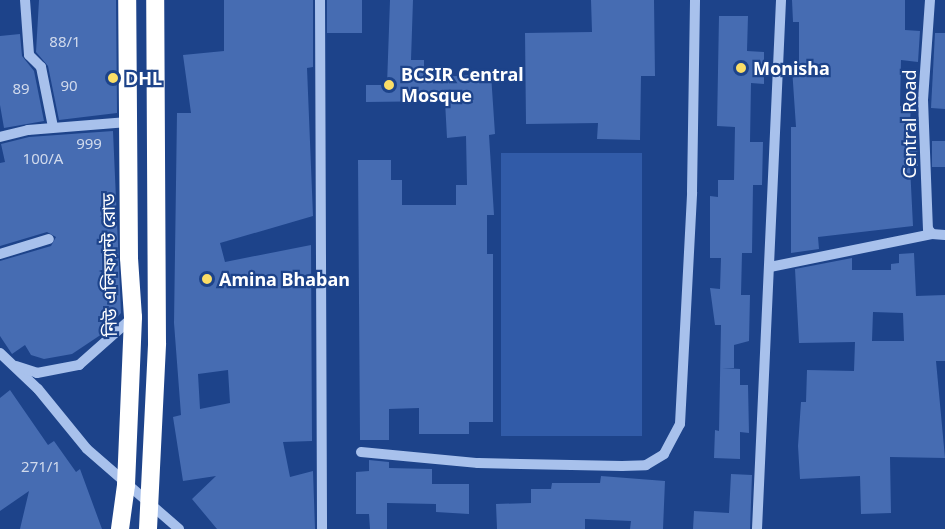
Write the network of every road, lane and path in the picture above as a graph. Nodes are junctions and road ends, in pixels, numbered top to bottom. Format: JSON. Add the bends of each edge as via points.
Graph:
{"nodes":[{"id":1,"x":25,"y":0,"type":"edge"},
{"id":2,"x":127,"y":0,"type":"edge"},
{"id":3,"x":155,"y":0,"type":"edge"},
{"id":4,"x":320,"y":0,"type":"edge"},
{"id":5,"x":695,"y":0,"type":"edge"},
{"id":6,"x":781,"y":0,"type":"edge"},
{"id":7,"x":930,"y":0,"type":"edge"},
{"id":8,"x":128,"y":122,"type":"junction"},
{"id":9,"x":53,"y":127,"type":"junction"},
{"id":10,"x":0,"y":137,"type":"edge"},
{"id":11,"x":932,"y":234,"type":"junction"},
{"id":12,"x":945,"y":235,"type":"edge"},
{"id":13,"x":49,"y":239,"type":"dead end"},
{"id":14,"x":0,"y":254,"type":"edge"},
{"id":15,"x":770,"y":267,"type":"junction"},
{"id":16,"x":133,"y":317,"type":"junction"},
{"id":17,"x":0,"y":353,"type":"edge"},
{"id":18,"x":12,"y":364,"type":"junction"},
{"id":19,"x":361,"y":452,"type":"dead end"},
{"id":20,"x":126,"y":485,"type":"junction"},
{"id":21,"x":151,"y":507,"type":"junction"},
{"id":22,"x":120,"y":529,"type":"edge"},
{"id":23,"x":148,"y":529,"type":"edge"},
{"id":24,"x":179,"y":529,"type":"edge"},
{"id":25,"x":322,"y":529,"type":"edge"},
{"id":26,"x":757,"y":529,"type":"edge"}],
"edges":[{"from":1,"to":9,"type":"street","via":[[29,55],[41,67]]},
{"from":2,"to":8,"type":"highway","name":"নিউ এলিফ্যান্ট রোড"},
{"from":3,"to":21,"type":"highway","via":[[157,343]]},
{"from":4,"to":25,"type":"street"},
{"from":5,"to":19,"type":"street","via":[[692,192],[680,424],[664,454],[646,465],[622,466],[478,463]]},
{"from":6,"to":15,"type":"street"},
{"from":7,"to":11,"type":"street","name":"Central Road","via":[[923,100],[928,229]]},
{"from":8,"to":9,"type":"street"},
{"from":8,"to":16,"type":"highway","name":"নিউ এলিফ্যান্ট রোড"},
{"from":9,"to":10,"type":"street"},
{"from":11,"to":12,"type":"street"},
{"from":11,"to":15,"type":"street"},
{"from":13,"to":14,"type":"street"},
{"from":15,"to":26,"type":"street","via":[[763,346]]},
{"from":16,"to":18,"type":"street","via":[[80,365],[37,373]]},
{"from":16,"to":20,"type":"highway","name":"নিউ এলিফ্যান্ট রোড"},
{"from":17,"to":18,"type":"street"},
{"from":18,"to":20,"type":"street","via":[[39,389],[87,449]]},
{"from":20,"to":21,"type":"street"},
{"from":20,"to":22,"type":"highway","name":"নিউ এলিফ্যান্ট রোড"},
{"from":21,"to":23,"type":"highway"},
{"from":21,"to":24,"type":"street"}]}
